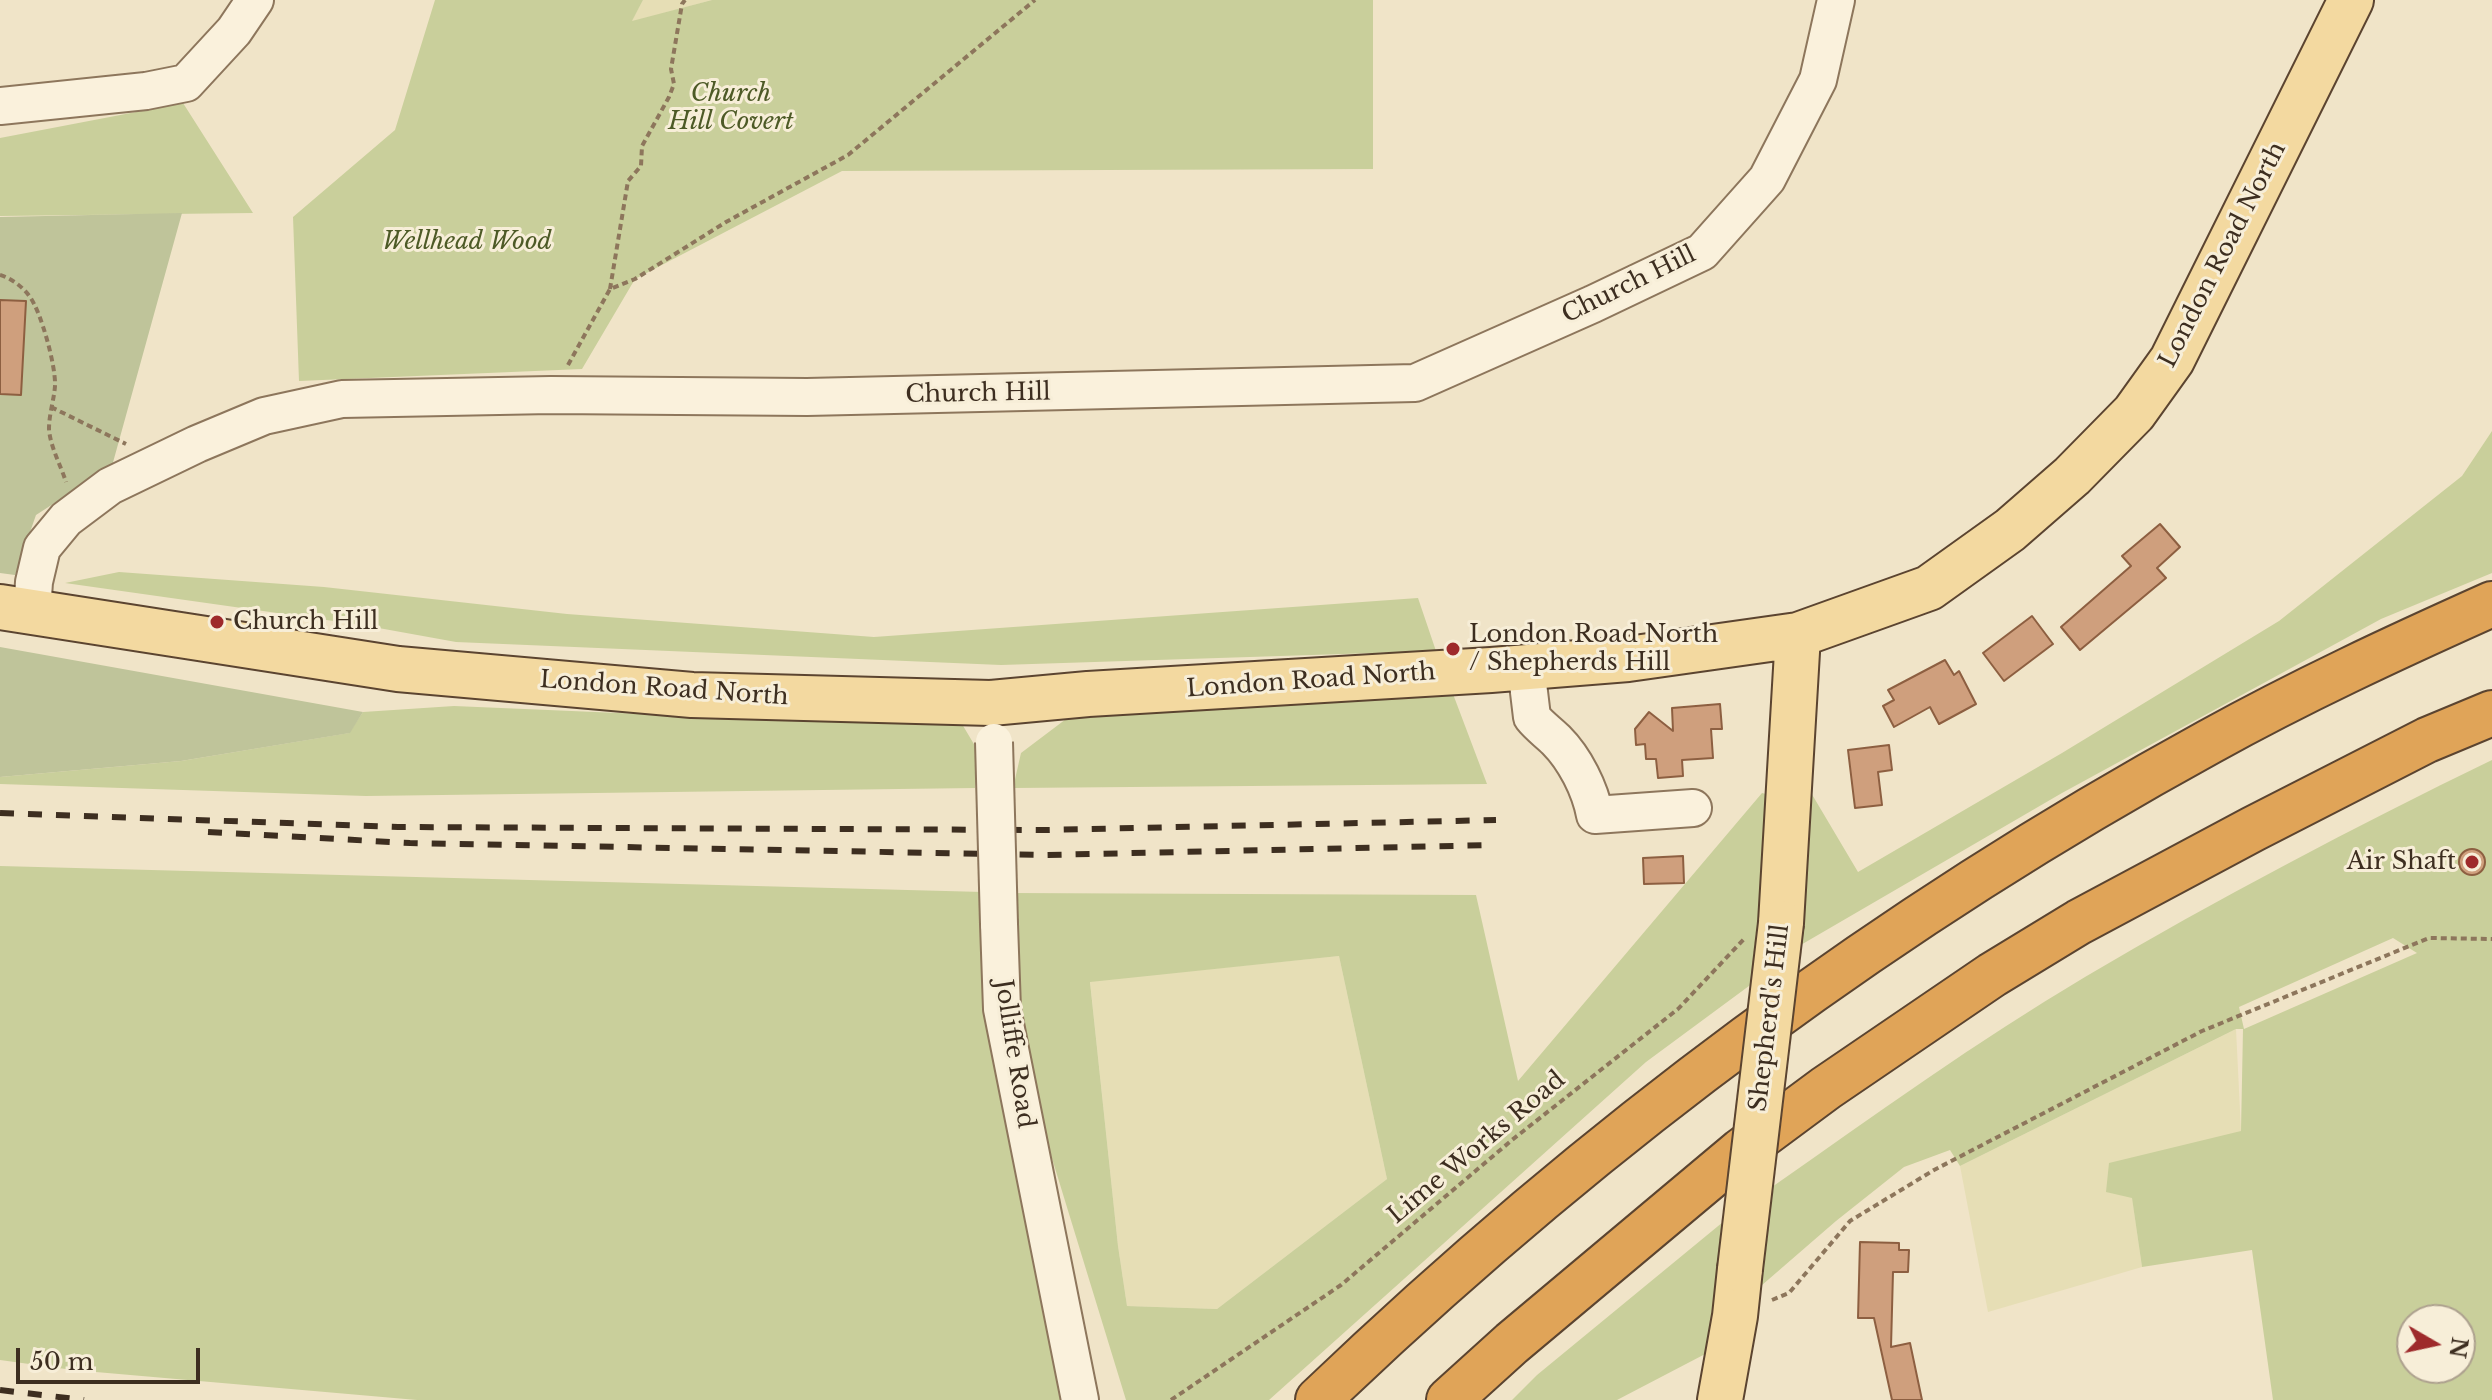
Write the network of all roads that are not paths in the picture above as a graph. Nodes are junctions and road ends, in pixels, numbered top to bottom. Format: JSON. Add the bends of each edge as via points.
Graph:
{"nodes":[{"id":1,"x":255,"y":0,"type":"edge"},
{"id":2,"x":1836,"y":0,"type":"edge"},
{"id":3,"x":2351,"y":0,"type":"edge"},
{"id":4,"x":0,"y":106,"type":"edge"},
{"id":5,"x":2492,"y":604,"type":"edge"},
{"id":6,"x":16,"y":609,"type":"edge"},
{"id":7,"x":1798,"y":635,"type":"junction"},
{"id":8,"x":1526,"y":667,"type":"junction"},
{"id":9,"x":2492,"y":713,"type":"edge"},
{"id":10,"x":993,"y":722,"type":"junction"},
{"id":11,"x":1693,"y":808,"type":"dead end"},
{"id":12,"x":1080,"y":1400,"type":"edge"},
{"id":13,"x":1318,"y":1400,"type":"edge"},
{"id":14,"x":1449,"y":1400,"type":"edge"},
{"id":15,"x":1720,"y":1400,"type":"edge"}],
"edges":[{"from":1,"to":4,"type":"street","via":[[186,83]]},
{"from":2,"to":6,"type":"street","name":"Church Hill","via":[[1818,80],[1767,179],[1702,252],[1415,383],[823,397],[342,399],[264,416],[110,486],[66,519],[42,548],[34,582]]},
{"from":3,"to":7,"type":"main road","name":"London Road North","via":[[2172,360],[2134,413],[2010,530],[1929,588]]},
{"from":5,"to":13,"type":"highway","via":[[2210,741],[2032,845],[1870,950],[1610,1143],[1446,1281]]},
{"from":6,"to":10,"type":"main road","name":"London Road North","via":[[398,669]]},
{"from":7,"to":8,"type":"main road","name":"London Road North"},
{"from":7,"to":15,"type":"main road","name":"Shepherd's Hill","bridge":true,"via":[[1782,910],[1735,1316]]},
{"from":8,"to":10,"type":"main road","name":"London Road North","via":[[1088,694]]},
{"from":8,"to":11,"type":"street","via":[[1532,717],[1573,762],[1595,815]]},
{"from":9,"to":14,"type":"highway","via":[[2306,802],[2079,922],[1992,975],[1741,1151]]},
{"from":10,"to":12,"type":"street","name":"Jolliffe Road","bridge":true,"via":[[1002,1009]]}]}
